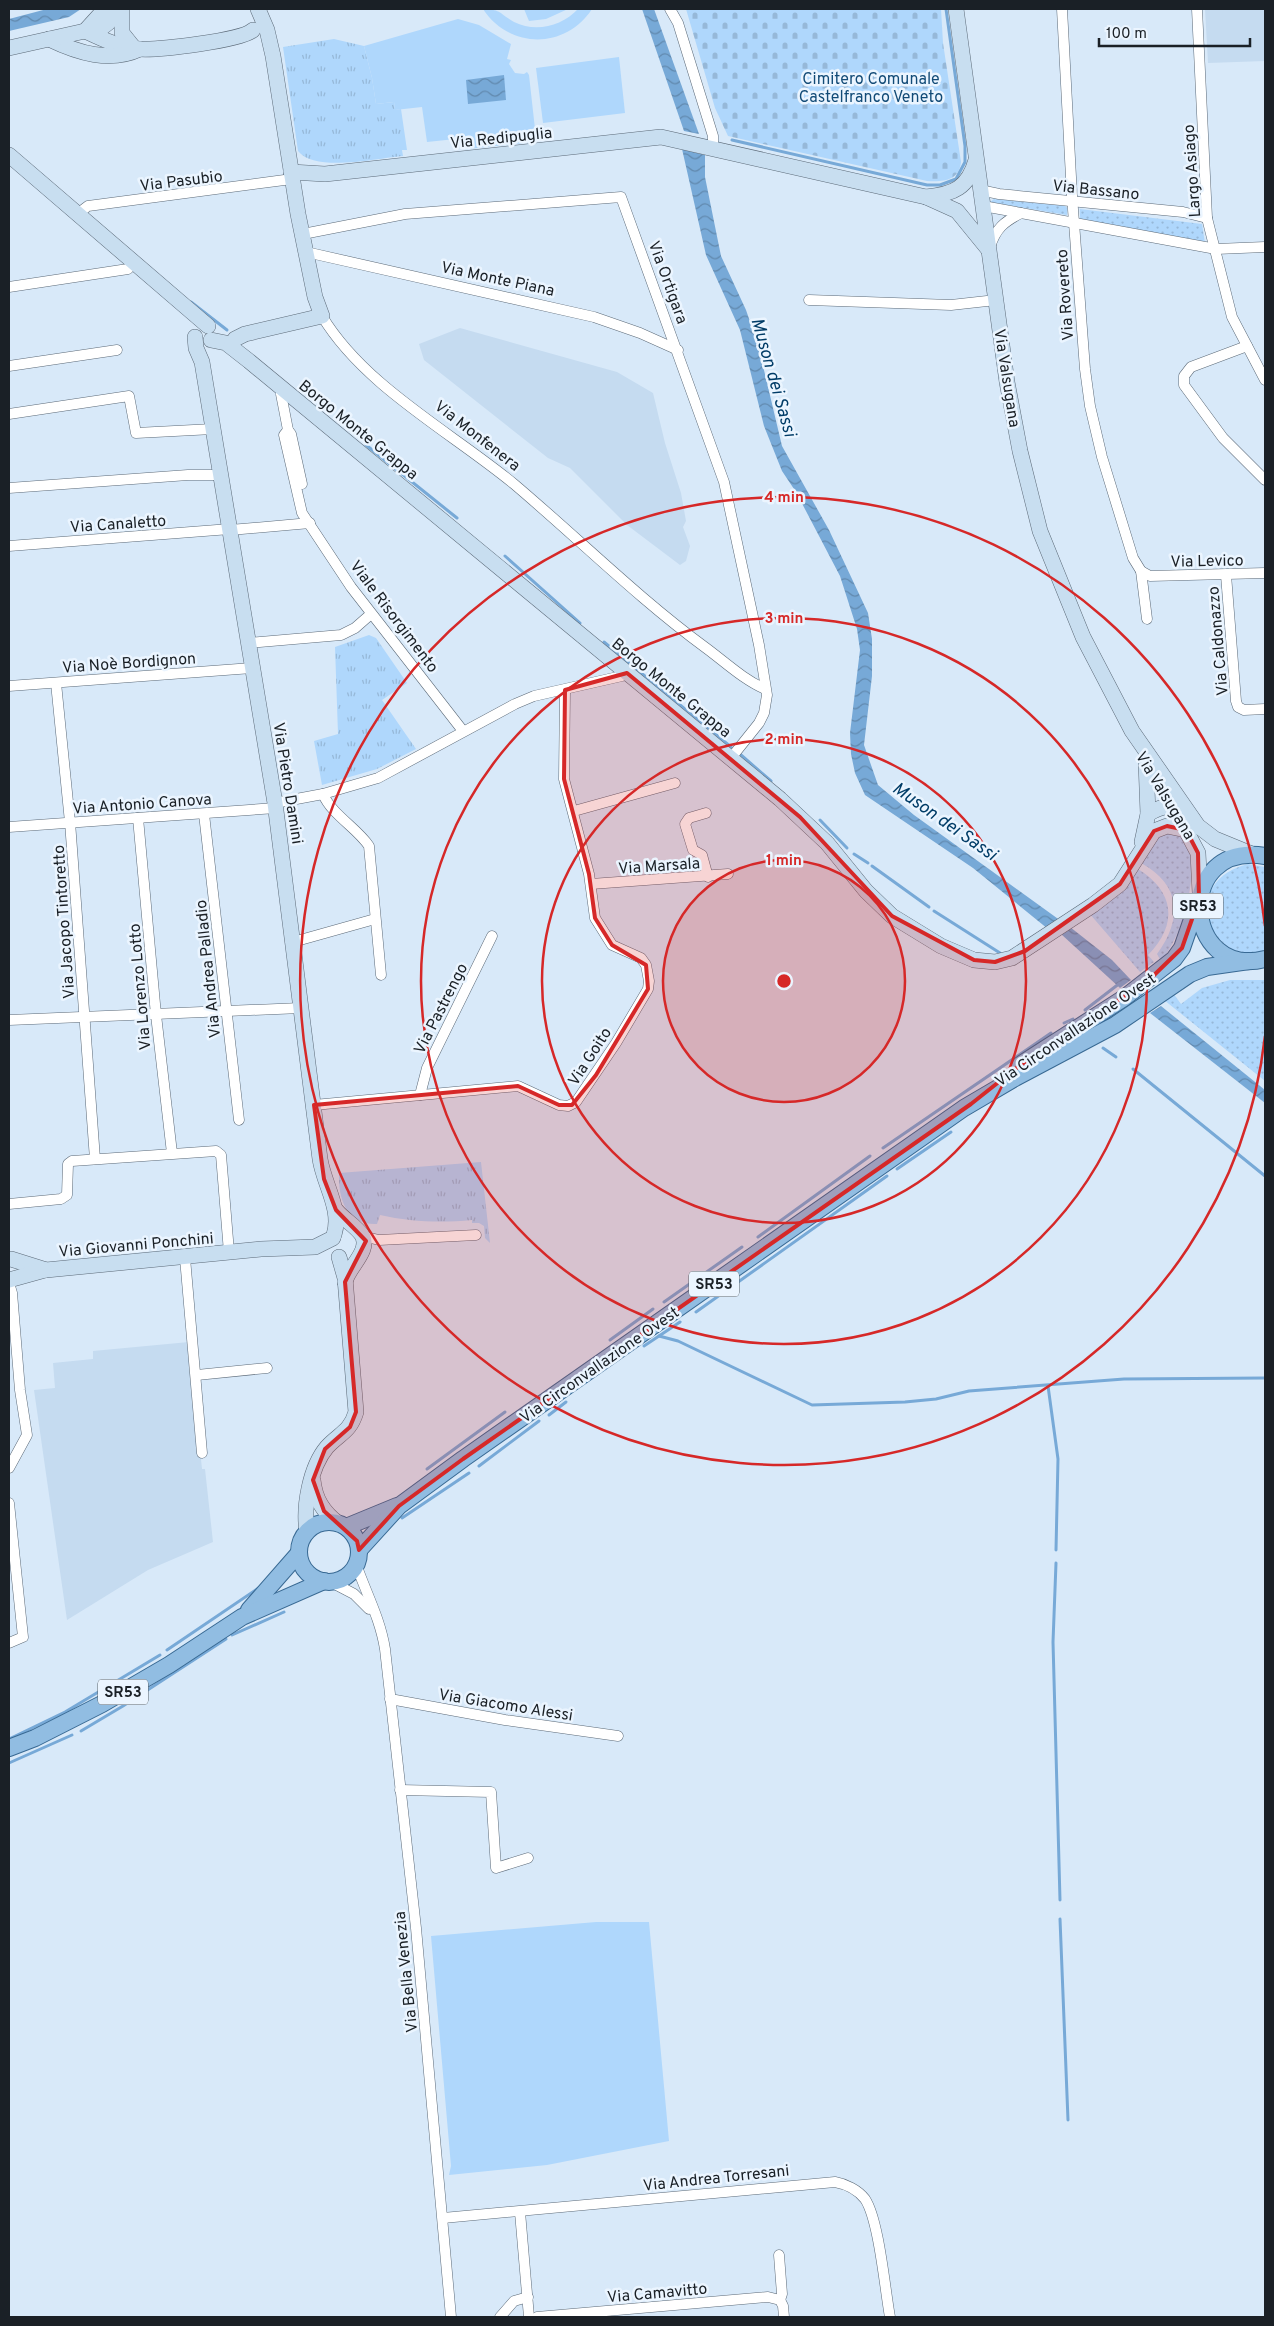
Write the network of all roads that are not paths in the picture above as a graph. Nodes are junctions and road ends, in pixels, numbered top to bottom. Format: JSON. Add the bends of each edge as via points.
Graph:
{"nodes":[{"id":1,"x":105,"y":9,"type":"edge"},
{"id":2,"x":121,"y":9,"type":"edge"},
{"id":3,"x":252,"y":9,"type":"edge"},
{"id":4,"x":258,"y":9,"type":"edge"},
{"id":5,"x":670,"y":9,"type":"edge"},
{"id":6,"x":956,"y":9,"type":"edge"},
{"id":7,"x":1062,"y":9,"type":"edge"},
{"id":8,"x":1197,"y":9,"type":"edge"},
{"id":9,"x":85,"y":31,"type":"junction"},
{"id":10,"x":259,"y":34,"type":"junction"},
{"id":11,"x":49,"y":39,"type":"junction"},
{"id":12,"x":9,"y":48,"type":"edge"},
{"id":13,"x":138,"y":49,"type":"junction"},
{"id":14,"x":119,"y":57,"type":"junction"},
{"id":15,"x":710,"y":148,"type":"junction"},
{"id":16,"x":9,"y":155,"type":"edge"},
{"id":17,"x":976,"y":158,"type":"junction"},
{"id":18,"x":292,"y":176,"type":"junction"},
{"id":19,"x":947,"y":193,"type":"junction"},
{"id":20,"x":926,"y":197,"type":"junction"},
{"id":21,"x":981,"y":198,"type":"junction"},
{"id":22,"x":1072,"y":202,"type":"junction"},
{"id":23,"x":957,"y":211,"type":"junction"},
{"id":24,"x":1021,"y":213,"type":"junction"},
{"id":25,"x":76,"y":215,"type":"junction"},
{"id":26,"x":1208,"y":218,"type":"junction"},
{"id":27,"x":1074,"y":224,"type":"junction"},
{"id":28,"x":303,"y":234,"type":"junction"},
{"id":29,"x":1265,"y":247,"type":"edge"},
{"id":30,"x":1216,"y":249,"type":"junction"},
{"id":31,"x":989,"y":250,"type":"junction"},
{"id":32,"x":306,"y":252,"type":"junction"},
{"id":33,"x":132,"y":263,"type":"junction"},
{"id":34,"x":9,"y":287,"type":"edge"},
{"id":35,"x":809,"y":300,"type":"dead end"},
{"id":36,"x":996,"y":300,"type":"junction"},
{"id":37,"x":181,"y":305,"type":"junction"},
{"id":38,"x":322,"y":316,"type":"junction"},
{"id":39,"x":210,"y":334,"type":"junction"},
{"id":40,"x":195,"y":336,"type":"junction"},
{"id":41,"x":231,"y":346,"type":"junction"},
{"id":42,"x":1246,"y":346,"type":"junction"},
{"id":43,"x":117,"y":350,"type":"dead end"},
{"id":44,"x":678,"y":350,"type":"junction"},
{"id":45,"x":202,"y":362,"type":"junction"},
{"id":46,"x":9,"y":366,"type":"edge"},
{"id":47,"x":1265,"y":380,"type":"edge"},
{"id":48,"x":284,"y":391,"type":"junction"},
{"id":49,"x":9,"y":414,"type":"edge"},
{"id":50,"x":213,"y":429,"type":"junction"},
{"id":51,"x":222,"y":475,"type":"junction"},
{"id":52,"x":1265,"y":480,"type":"edge"},
{"id":53,"x":9,"y":488,"type":"edge"},
{"id":54,"x":308,"y":520,"type":"junction"},
{"id":55,"x":230,"y":529,"type":"junction"},
{"id":56,"x":9,"y":546,"type":"edge"},
{"id":57,"x":1265,"y":573,"type":"edge"},
{"id":58,"x":1145,"y":574,"type":"junction"},
{"id":59,"x":1226,"y":575,"type":"junction"},
{"id":60,"x":371,"y":614,"type":"junction"},
{"id":61,"x":1147,"y":619,"type":"dead end"},
{"id":62,"x":248,"y":643,"type":"junction"},
{"id":63,"x":252,"y":668,"type":"junction"},
{"id":64,"x":627,"y":673,"type":"junction"},
{"id":65,"x":56,"y":683,"type":"junction"},
{"id":66,"x":9,"y":686,"type":"edge"},
{"id":67,"x":766,"y":689,"type":"junction"},
{"id":68,"x":565,"y":690,"type":"junction"},
{"id":69,"x":1265,"y":709,"type":"edge"},
{"id":70,"x":1130,"y":728,"type":"junction"},
{"id":71,"x":463,"y":731,"type":"junction"},
{"id":72,"x":731,"y":758,"type":"junction"},
{"id":73,"x":1146,"y":762,"type":"junction"},
{"id":74,"x":675,"y":782,"type":"dead end"},
{"id":75,"x":324,"y":794,"type":"junction"},
{"id":76,"x":276,"y":805,"type":"junction"},
{"id":77,"x":1172,"y":806,"type":"junction"},
{"id":78,"x":574,"y":811,"type":"junction"},
{"id":79,"x":706,"y":813,"type":"dead end"},
{"id":80,"x":204,"y":814,"type":"junction"},
{"id":81,"x":1148,"y":814,"type":"junction"},
{"id":82,"x":138,"y":818,"type":"junction"},
{"id":83,"x":70,"y":822,"type":"junction"},
{"id":84,"x":9,"y":827,"type":"edge"},
{"id":85,"x":1186,"y":830,"type":"junction"},
{"id":86,"x":1207,"y":834,"type":"junction"},
{"id":87,"x":1139,"y":853,"type":"junction"},
{"id":88,"x":1260,"y":855,"type":"edge"},
{"id":89,"x":728,"y":874,"type":"dead end"},
{"id":90,"x":708,"y":877,"type":"junction"},
{"id":91,"x":591,"y":884,"type":"junction"},
{"id":92,"x":1200,"y":896,"type":"junction"},
{"id":93,"x":375,"y":919,"type":"junction"},
{"id":94,"x":492,"y":936,"type":"dead end"},
{"id":95,"x":293,"y":942,"type":"junction"},
{"id":96,"x":1258,"y":961,"type":"edge"},
{"id":97,"x":381,"y":975,"type":"dead end"},
{"id":98,"x":301,"y":1008,"type":"junction"},
{"id":99,"x":226,"y":1012,"type":"junction"},
{"id":100,"x":156,"y":1015,"type":"junction"},
{"id":101,"x":86,"y":1018,"type":"junction"},
{"id":102,"x":9,"y":1020,"type":"edge"},
{"id":103,"x":420,"y":1095,"type":"junction"},
{"id":104,"x":971,"y":1104,"type":"junction"},
{"id":105,"x":314,"y":1105,"type":"junction"},
{"id":106,"x":239,"y":1120,"type":"dead end"},
{"id":107,"x":172,"y":1153,"type":"junction"},
{"id":108,"x":95,"y":1159,"type":"junction"},
{"id":109,"x":9,"y":1204,"type":"edge"},
{"id":110,"x":336,"y":1210,"type":"junction"},
{"id":111,"x":476,"y":1235,"type":"dead end"},
{"id":112,"x":334,"y":1236,"type":"junction"},
{"id":113,"x":360,"y":1242,"type":"junction"},
{"id":114,"x":313,"y":1248,"type":"junction"},
{"id":115,"x":229,"y":1252,"type":"junction"},
{"id":116,"x":338,"y":1256,"type":"junction"},
{"id":117,"x":10,"y":1257,"type":"edge"},
{"id":118,"x":185,"y":1258,"type":"junction"},
{"id":119,"x":46,"y":1270,"type":"junction"},
{"id":120,"x":345,"y":1282,"type":"junction"},
{"id":121,"x":9,"y":1285,"type":"edge"},
{"id":122,"x":267,"y":1368,"type":"dead end"},
{"id":123,"x":196,"y":1375,"type":"junction"},
{"id":124,"x":20,"y":1390,"type":"junction"},
{"id":125,"x":9,"y":1391,"type":"edge"},
{"id":126,"x":202,"y":1453,"type":"dead end"},
{"id":127,"x":9,"y":1468,"type":"edge"},
{"id":128,"x":313,"y":1480,"type":"junction"},
{"id":129,"x":9,"y":1503,"type":"edge"},
{"id":130,"x":399,"y":1506,"type":"junction"},
{"id":131,"x":342,"y":1525,"type":"junction"},
{"id":132,"x":307,"y":1532,"type":"junction"},
{"id":133,"x":299,"y":1554,"type":"junction"},
{"id":134,"x":358,"y":1557,"type":"junction"},
{"id":135,"x":327,"y":1581,"type":"junction"},
{"id":136,"x":242,"y":1617,"type":"junction"},
{"id":137,"x":381,"y":1624,"type":"junction"},
{"id":138,"x":9,"y":1643,"type":"edge"},
{"id":139,"x":390,"y":1699,"type":"junction"},
{"id":140,"x":618,"y":1736,"type":"dead end"},
{"id":141,"x":9,"y":1748,"type":"edge"},
{"id":142,"x":400,"y":1790,"type":"junction"},
{"id":143,"x":528,"y":1858,"type":"dead end"},
{"id":144,"x":520,"y":2212,"type":"junction"},
{"id":145,"x":443,"y":2218,"type":"junction"},
{"id":146,"x":779,"y":2255,"type":"dead end"},
{"id":147,"x":528,"y":2298,"type":"junction"},
{"id":148,"x":780,"y":2300,"type":"junction"},
{"id":149,"x":450,"y":2317,"type":"edge"},
{"id":150,"x":500,"y":2317,"type":"edge"},
{"id":151,"x":529,"y":2317,"type":"edge"},
{"id":152,"x":537,"y":2317,"type":"edge"},
{"id":153,"x":784,"y":2317,"type":"edge"},
{"id":154,"x":890,"y":2317,"type":"edge"}],
"edges":[{"from":1,"to":9,"type":"street"},
{"from":2,"to":9,"type":"street","via":[[102,28]]},
{"from":2,"to":13,"type":"street","via":[[122,33]]},
{"from":3,"to":10,"type":"street"},
{"from":4,"to":10,"type":"street"},
{"from":5,"to":15,"type":"street","via":[[678,23],[713,136]]},
{"from":6,"to":17,"type":"street","name":"Via Valsugana"},
{"from":7,"to":22,"type":"street","name":"Via Rovereto"},
{"from":8,"to":26,"type":"street","name":"Largo Asiago"},
{"from":9,"to":11,"type":"street"},
{"from":9,"to":13,"type":"street"},
{"from":9,"to":14,"type":"street","via":[[96,47]]},
{"from":10,"to":13,"type":"street"},
{"from":10,"to":18,"type":"street","name":"Via Monfenera","via":[[273,56]]},
{"from":11,"to":12,"type":"street"},
{"from":11,"to":14,"type":"street","via":[[101,56]]},
{"from":13,"to":14,"type":"street"},
{"from":15,"to":18,"type":"street","name":"Via Redipuglia","via":[[653,137]]},
{"from":15,"to":20,"type":"street","name":"Via Redipuglia"},
{"from":16,"to":25,"type":"street","name":"Borgo Monte Grappa"},
{"from":17,"to":19,"type":"street","name":"Via Redipuglia","via":[[965,184]]},
{"from":17,"to":21,"type":"street","name":"Via Valsugana"},
{"from":18,"to":25,"type":"street","name":"Via Pasubio","via":[[88,206]]},
{"from":18,"to":28,"type":"street","name":"Via Monfenera"},
{"from":19,"to":20,"type":"street","name":"Via Redipuglia"},
{"from":19,"to":21,"type":"street","name":"Via Redipuglia"},
{"from":20,"to":23,"type":"street","name":"Via Redipuglia"},
{"from":21,"to":22,"type":"street","name":"Via Bassano"},
{"from":21,"to":23,"type":"street"},
{"from":21,"to":24,"type":"street"},
{"from":21,"to":31,"type":"street","name":"Via Valsugana"},
{"from":22,"to":26,"type":"street","name":"Via Bassano","via":[[1183,212]]},
{"from":22,"to":27,"type":"street","name":"Via Rovereto"},
{"from":23,"to":31,"type":"street","name":"Via Redipuglia"},
{"from":24,"to":27,"type":"street"},
{"from":24,"to":31,"type":"street","via":[[1004,221]]},
{"from":25,"to":33,"type":"street","name":"Borgo Monte Grappa"},
{"from":26,"to":30,"type":"street","name":"Largo Asiago"},
{"from":27,"to":30,"type":"street"},
{"from":27,"to":58,"type":"street","name":"Via Rovereto","via":[[1090,406],[1133,558]]},
{"from":28,"to":32,"type":"street","name":"Via Monfenera"},
{"from":28,"to":44,"type":"street","name":"Via Ortigara","via":[[405,214],[621,197]]},
{"from":29,"to":30,"type":"street"},
{"from":30,"to":42,"type":"street","name":"Largo Asiago","via":[[1232,317]]},
{"from":31,"to":36,"type":"street","name":"Via Valsugana"},
{"from":32,"to":38,"type":"street","name":"Via Monfenera","via":[[314,297]]},
{"from":32,"to":44,"type":"street","name":"Via Monte Piana","via":[[578,312],[638,332]]},
{"from":33,"to":34,"type":"street","via":[[128,269]]},
{"from":33,"to":37,"type":"street","name":"Borgo Monte Grappa"},
{"from":35,"to":36,"type":"street","via":[[951,305]]},
{"from":36,"to":70,"type":"street","name":"Via Valsugana","via":[[1020,451],[1040,531],[1083,637]]},
{"from":37,"to":39,"type":"street","name":"Borgo Monte Grappa","via":[[198,316]]},
{"from":37,"to":40,"type":"street","name":"Borgo Monte Grappa","via":[[191,318]]},
{"from":38,"to":41,"type":"street","via":[[245,334],[235,339]]},
{"from":38,"to":67,"type":"street","name":"Via Monfenera","via":[[346,351],[381,383],[514,485],[670,622]]},
{"from":39,"to":40,"type":"street","via":[[199,326]]},
{"from":39,"to":41,"type":"street","name":"Borgo Monte Grappa","via":[[222,336]]},
{"from":39,"to":45,"type":"street"},
{"from":40,"to":45,"type":"street","name":"Via Pietro Damini"},
{"from":41,"to":48,"type":"street","name":"Borgo Monte Grappa"},
{"from":42,"to":47,"type":"street","name":"Largo Asiago"},
{"from":42,"to":52,"type":"street","via":[[1191,367],[1184,376],[1184,385],[1223,438]]},
{"from":43,"to":46,"type":"street"},
{"from":44,"to":67,"type":"street","name":"Via Ortigara","via":[[724,482]]},
{"from":45,"to":50,"type":"street","name":"Via Pietro Damini"},
{"from":48,"to":54,"type":"street","name":"Viale Risorgimento","via":[[281,394]]},
{"from":48,"to":64,"type":"street","name":"Borgo Monte Grappa"},
{"from":49,"to":50,"type":"street","via":[[129,396],[136,434]]},
{"from":50,"to":51,"type":"street","name":"Via Pietro Damini"},
{"from":51,"to":53,"type":"street"},
{"from":51,"to":55,"type":"street","name":"Via Pietro Damini"},
{"from":54,"to":55,"type":"street","name":"Via Canaletto"},
{"from":54,"to":60,"type":"street","name":"Viale Risorgimento"},
{"from":55,"to":56,"type":"street","name":"Via Canaletto"},
{"from":55,"to":62,"type":"street","name":"Via Pietro Damini"},
{"from":57,"to":59,"type":"street","name":"Via Levico"},
{"from":58,"to":59,"type":"street","name":"Via Levico"},
{"from":58,"to":61,"type":"street","name":"Via Rovereto"},
{"from":59,"to":69,"type":"street","name":"Via Caldonazzo","via":[[1236,701],[1244,710]]},
{"from":60,"to":62,"type":"street","via":[[341,635]]},
{"from":60,"to":71,"type":"street","name":"Viale Risorgimento"},
{"from":62,"to":63,"type":"street","name":"Via Pietro Damini"},
{"from":63,"to":65,"type":"street","name":"Via Noè Bordignon"},
{"from":63,"to":76,"type":"street","name":"Via Pietro Damini"},
{"from":64,"to":68,"type":"street","name":"Via Antonio Canova"},
{"from":64,"to":72,"type":"street","name":"Borgo Monte Grappa"},
{"from":65,"to":66,"type":"street","name":"Via Noè Bordignon"},
{"from":65,"to":83,"type":"street","name":"Via Jacopo Tintoretto"},
{"from":67,"to":72,"type":"street","via":[[762,718]]},
{"from":68,"to":71,"type":"street","name":"Via Antonio Canova","via":[[534,696]]},
{"from":68,"to":78,"type":"street","via":[[564,779]]},
{"from":70,"to":73,"type":"street","name":"Via Valsugana"},
{"from":70,"to":86,"type":"street","name":"Via Valsugana","via":[[1192,819]]},
{"from":71,"to":75,"type":"street","name":"Via Antonio Canova","via":[[391,772]]},
{"from":72,"to":87,"type":"street","name":"Borgo Monte Grappa","via":[[815,831],[880,905],[941,946],[974,960],[995,962],[1012,958],[1047,936],[1120,884]]},
{"from":73,"to":77,"type":"street","name":"Via Valsugana"},
{"from":73,"to":81,"type":"street"},
{"from":74,"to":78,"type":"street"},
{"from":75,"to":76,"type":"street","name":"Via Antonio Canova"},
{"from":75,"to":93,"type":"street","via":[[327,804],[360,833],[369,846]]},
{"from":76,"to":80,"type":"street","name":"Via Antonio Canova"},
{"from":76,"to":95,"type":"street","name":"Via Pietro Damini"},
{"from":77,"to":81,"type":"street"},
{"from":77,"to":85,"type":"street","name":"Via Valsugana"},
{"from":77,"to":86,"type":"street","via":[[1179,809],[1191,826]]},
{"from":78,"to":91,"type":"street"},
{"from":79,"to":90,"type":"street","via":[[688,818],[684,824],[694,850],[702,854]]},
{"from":80,"to":82,"type":"street","name":"Via Antonio Canova"},
{"from":80,"to":99,"type":"street","name":"Via Andrea Palladio"},
{"from":81,"to":87,"type":"street"},
{"from":82,"to":83,"type":"street","name":"Via Antonio Canova"},
{"from":82,"to":100,"type":"street","name":"Via Lorenzo Lotto"},
{"from":83,"to":84,"type":"street","name":"Via Antonio Canova"},
{"from":83,"to":101,"type":"street","name":"Via Jacopo Tintoretto"},
{"from":85,"to":87,"type":"street","name":"Borgo Monte Grappa","via":[[1167,826],[1158,828]]},
{"from":85,"to":92,"type":"street","name":"Via Valsugana","via":[[1198,853]]},
{"from":86,"to":88,"type":"street","name":"Via Valsugana"},
{"from":88,"to":92,"type":"main road","name":"Via Circonvallazione Ovest","number":"SR53","via":[[1235,857],[1218,866],[1206,880]]},
{"from":89,"to":90,"type":"street","name":"Via Marsala"},
{"from":90,"to":91,"type":"street","name":"Via Marsala"},
{"from":91,"to":103,"type":"street","name":"Via Goito","via":[[598,924],[608,940],[641,958],[649,981],[616,1043],[576,1102],[568,1106],[559,1105],[518,1086]]},
{"from":92,"to":96,"type":"main road","name":"Via Circonvallazione Ovest","number":"SR53","via":[[1200,921],[1210,941],[1227,955]]},
{"from":92,"to":104,"type":"main road","name":"Via Circonvallazione Ovest","number":"SR53","via":[[1182,948],[1174,959],[1124,998],[1019,1066]]},
{"from":93,"to":95,"type":"street"},
{"from":93,"to":97,"type":"street"},
{"from":94,"to":103,"type":"street","name":"Via Pastrengo","via":[[426,1068]]},
{"from":95,"to":98,"type":"street","name":"Via Pietro Damini"},
{"from":96,"to":104,"type":"main road","name":"Via Circonvallazione Ovest","number":"SR53","via":[[1207,967],[1190,974],[1102,1032]]},
{"from":98,"to":99,"type":"street"},
{"from":98,"to":105,"type":"street","name":"Via Pietro Damini"},
{"from":99,"to":100,"type":"street"},
{"from":99,"to":106,"type":"street","name":"Via Andrea Palladio"},
{"from":100,"to":101,"type":"street"},
{"from":100,"to":107,"type":"street","name":"Via Lorenzo Lotto"},
{"from":101,"to":102,"type":"street"},
{"from":101,"to":108,"type":"street","name":"Via Jacopo Tintoretto"},
{"from":103,"to":105,"type":"street","name":"Via Goito"},
{"from":104,"to":130,"type":"main road","name":"Via Circonvallazione Ovest","number":"SR53"},
{"from":105,"to":110,"type":"street","name":"Via Pietro Damini","via":[[323,1175]]},
{"from":107,"to":108,"type":"street","name":"Via Giovanni Ponchini"},
{"from":107,"to":115,"type":"street","name":"Via Giovanni Ponchini","via":[[216,1150],[221,1155]]},
{"from":108,"to":109,"type":"street","name":"Via Giovanni Ponchini","via":[[68,1164],[67,1195],[61,1199]]},
{"from":110,"to":112,"type":"street","via":[[338,1219]]},
{"from":110,"to":113,"type":"street"},
{"from":111,"to":113,"type":"street"},
{"from":112,"to":113,"type":"street","via":[[344,1228]]},
{"from":112,"to":114,"type":"street"},
{"from":112,"to":116,"type":"street","via":[[332,1247]]},
{"from":113,"to":116,"type":"street","via":[[347,1260]]},
{"from":113,"to":120,"type":"street"},
{"from":114,"to":115,"type":"street","name":"Via Giovanni Ponchini"},
{"from":114,"to":116,"type":"street"},
{"from":115,"to":118,"type":"street","name":"Via Giovanni Ponchini"},
{"from":116,"to":120,"type":"street"},
{"from":117,"to":119,"type":"street"},
{"from":117,"to":121,"type":"street","via":[[14,1268]]},
{"from":118,"to":119,"type":"street","name":"Via Giovanni Ponchini"},
{"from":118,"to":123,"type":"street"},
{"from":119,"to":121,"type":"street"},
{"from":120,"to":128,"type":"street","via":[[356,1412],[350,1427],[325,1449]]},
{"from":121,"to":124,"type":"street"},
{"from":122,"to":123,"type":"street"},
{"from":123,"to":126,"type":"street"},
{"from":124,"to":125,"type":"street"},
{"from":124,"to":127,"type":"street","via":[[27,1435]]},
{"from":128,"to":131,"type":"street","via":[[324,1511]]},
{"from":128,"to":132,"type":"street","via":[[306,1495]]},
{"from":129,"to":138,"type":"street","via":[[23,1637]]},
{"from":130,"to":131,"type":"main road","name":"Via Circonvallazione Ovest","number":"SR53"},
{"from":130,"to":134,"type":"main road","name":"Via Circonvallazione Ovest","number":"SR53"},
{"from":131,"to":132,"type":"main road","name":"Via Circonvallazione Ovest","number":"SR53","via":[[318,1524]]},
{"from":131,"to":134,"type":"main road","via":[[357,1541]]},
{"from":132,"to":133,"type":"main road","name":"Via Circonvallazione Ovest","number":"SR53"},
{"from":133,"to":135,"type":"main road","via":[[307,1572]]},
{"from":133,"to":136,"type":"main road","name":"Via Circonvallazione Ovest","number":"SR53"},
{"from":134,"to":135,"type":"main road","name":"Via Circonvallazione Ovest","number":"SR53","via":[[345,1577]]},
{"from":134,"to":137,"type":"street","name":"Via Bella Venezia","via":[[366,1593]]},
{"from":135,"to":136,"type":"main road","name":"Via Circonvallazione Ovest","number":"SR53"},
{"from":135,"to":137,"type":"street","via":[[361,1599]]},
{"from":136,"to":141,"type":"main road","name":"Via Circonvallazione Ovest","number":"SR53","via":[[102,1704]]},
{"from":137,"to":139,"type":"street","name":"Via Bella Venezia"},
{"from":139,"to":140,"type":"street","name":"Via Giacomo Alessi"},
{"from":139,"to":142,"type":"street","name":"Via Bella Venezia"},
{"from":142,"to":143,"type":"street","via":[[491,1792],[496,1868]]},
{"from":142,"to":145,"type":"street","name":"Via Bella Venezia"},
{"from":144,"to":145,"type":"street","name":"Via Andrea Torresani"},
{"from":144,"to":147,"type":"street"},
{"from":144,"to":154,"type":"street","name":"Via Andrea Torresani","via":[[825,2181],[845,2184],[861,2194],[872,2212]]},
{"from":145,"to":149,"type":"street","name":"Via Bella Venezia"},
{"from":146,"to":148,"type":"street"},
{"from":147,"to":150,"type":"street","via":[[514,2301]]},
{"from":147,"to":151,"type":"street"},
{"from":148,"to":152,"type":"street","name":"Via Camavitto","via":[[768,2298]]},
{"from":148,"to":153,"type":"street"}]}
